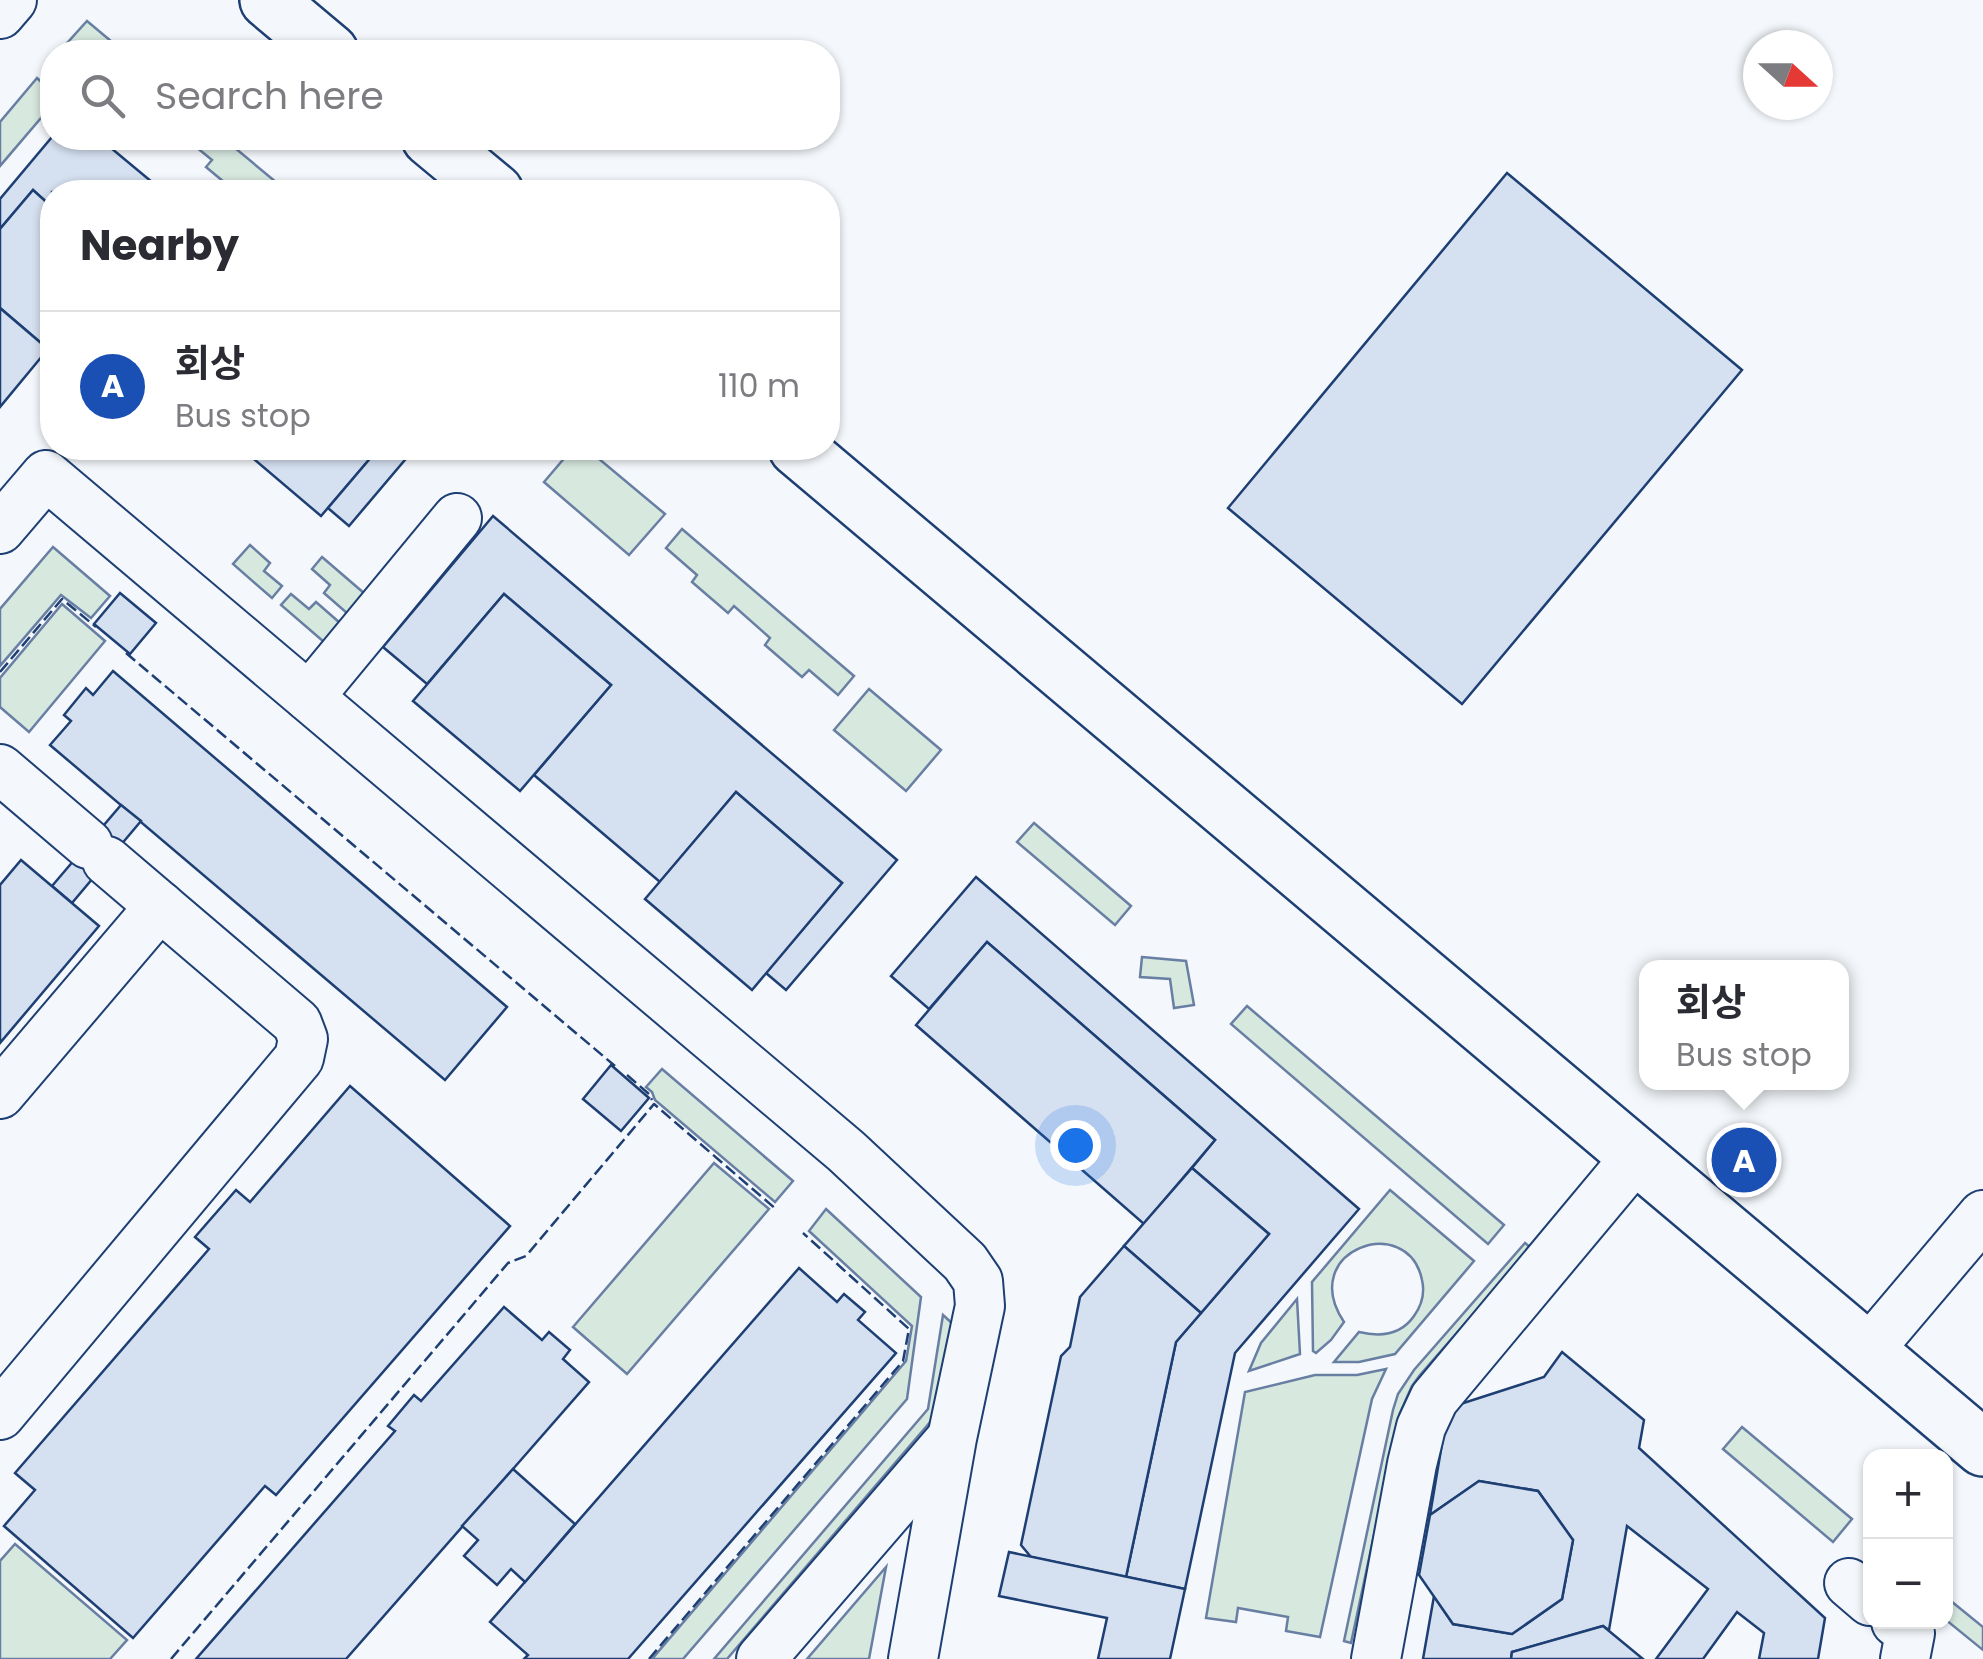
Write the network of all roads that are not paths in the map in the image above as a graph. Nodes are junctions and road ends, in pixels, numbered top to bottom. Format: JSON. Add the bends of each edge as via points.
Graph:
{"nodes":[{"id":1,"x":12,"y":0,"type":"edge"},
{"id":2,"x":268,"y":0,"type":"edge"},
{"id":3,"x":0,"y":14,"type":"edge"},
{"id":4,"x":316,"y":40,"type":"edge"},
{"id":5,"x":445,"y":150,"type":"edge"},
{"id":6,"x":481,"y":180,"type":"edge"},
{"id":7,"x":811,"y":460,"type":"edge"},
{"id":8,"x":457,"y":518,"type":"dead end"},
{"id":9,"x":0,"y":528,"type":"edge"},
{"id":10,"x":309,"y":698,"type":"junction"},
{"id":11,"x":0,"y":769,"type":"edge"},
{"id":12,"x":160,"y":906,"type":"junction"},
{"id":13,"x":0,"y":1094,"type":"edge"},
{"id":14,"x":1636,"y":1156,"type":"junction"},
{"id":15,"x":1983,"y":1215,"type":"edge"},
{"id":16,"x":1867,"y":1352,"type":"junction"},
{"id":17,"x":0,"y":1415,"type":"edge"},
{"id":18,"x":952,"y":1438,"type":"junction"},
{"id":19,"x":1983,"y":1448,"type":"edge"},
{"id":20,"x":1905,"y":1629,"type":"edge"},
{"id":21,"x":760,"y":1659,"type":"edge"},
{"id":22,"x":913,"y":1659,"type":"edge"},
{"id":23,"x":1376,"y":1659,"type":"edge"},
{"id":24,"x":1905,"y":1659,"type":"edge"}],
"edges":[{"from":1,"to":3,"type":"street"},
{"from":2,"to":4,"type":"main road"},
{"from":5,"to":6,"type":"main road"},
{"from":7,"to":14,"type":"main road"},
{"from":8,"to":10,"type":"street"},
{"from":9,"to":10,"type":"street","via":[[46,475]]},
{"from":10,"to":18,"type":"street","via":[[846,1151],[965,1262],[978,1281],[980,1306]]},
{"from":11,"to":12,"type":"street"},
{"from":12,"to":13,"type":"street"},
{"from":12,"to":17,"type":"street","via":[[297,1023],[303,1039],[299,1058]]},
{"from":14,"to":16,"type":"main road"},
{"from":14,"to":23,"type":"street","via":[[1434,1399],[1412,1464]]},
{"from":15,"to":16,"type":"street"},
{"from":16,"to":19,"type":"main road"},
{"from":18,"to":21,"type":"street"},
{"from":18,"to":22,"type":"street"},
{"from":20,"to":24,"type":"street","via":[[1910,1633]]}]}
